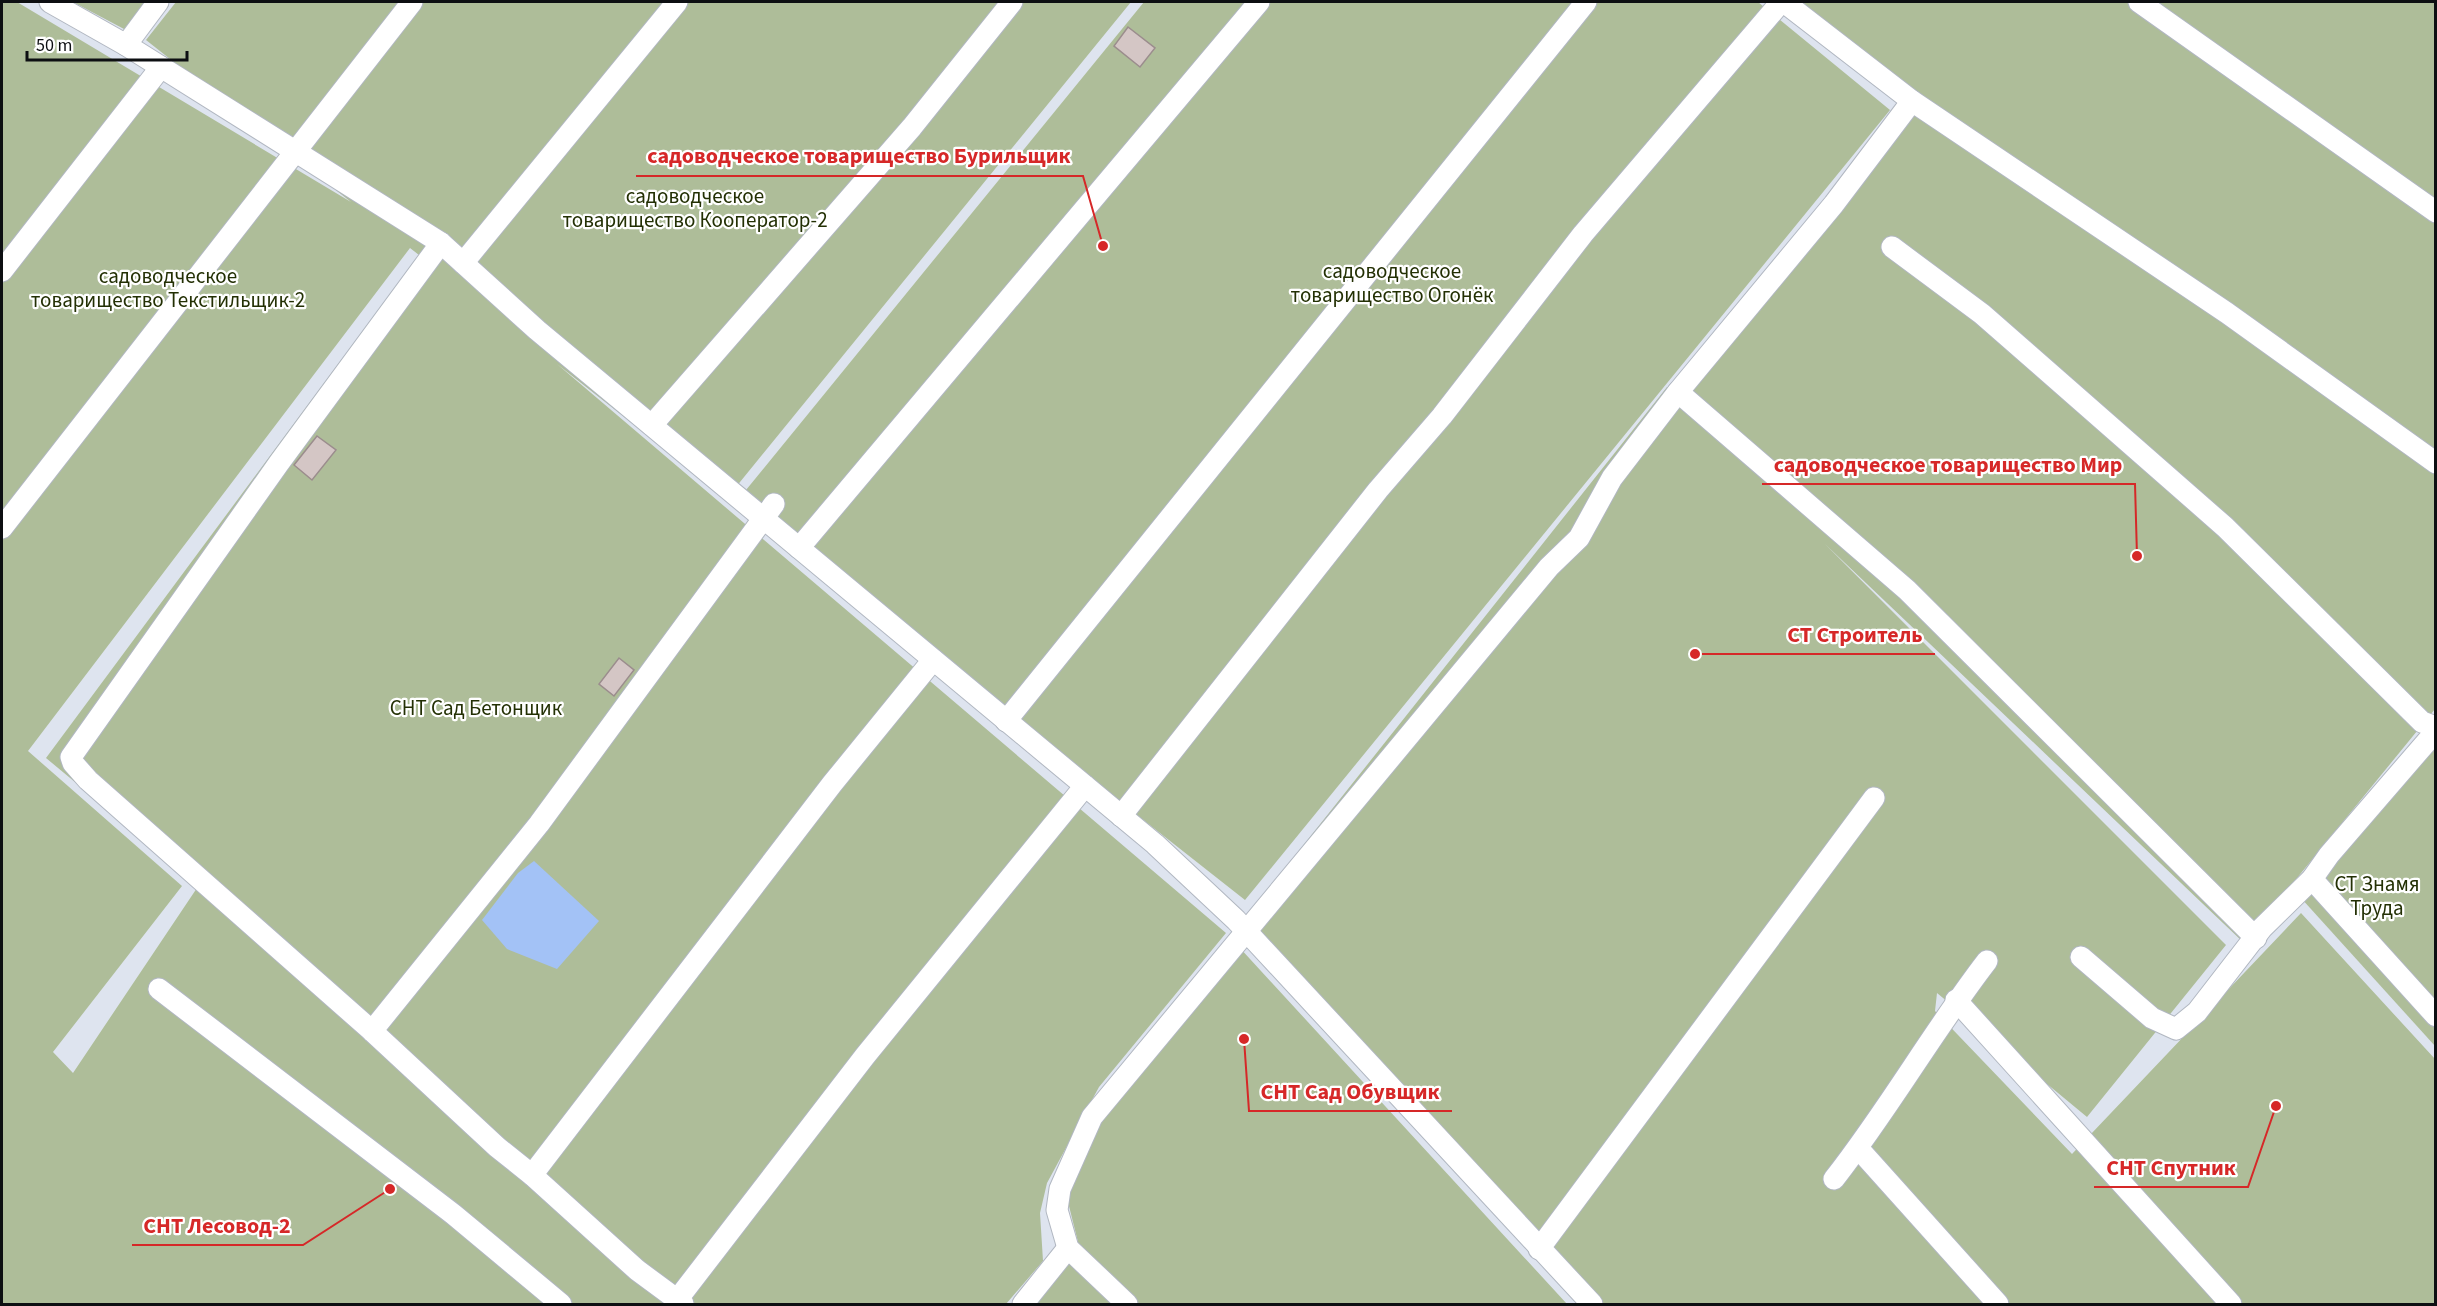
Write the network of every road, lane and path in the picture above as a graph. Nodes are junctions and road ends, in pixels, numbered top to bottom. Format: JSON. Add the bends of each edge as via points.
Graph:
{"nodes":[{"id":1,"x":50,"y":2,"type":"edge"},
{"id":2,"x":158,"y":2,"type":"edge"},
{"id":3,"x":412,"y":2,"type":"edge"},
{"id":4,"x":677,"y":2,"type":"edge"},
{"id":5,"x":1012,"y":2,"type":"edge"},
{"id":6,"x":1259,"y":2,"type":"edge"},
{"id":7,"x":1586,"y":2,"type":"edge"},
{"id":8,"x":2139,"y":2,"type":"edge"},
{"id":9,"x":1793,"y":4,"type":"edge"},
{"id":10,"x":126,"y":45,"type":"junction"},
{"id":11,"x":161,"y":67,"type":"junction"},
{"id":12,"x":1912,"y":101,"type":"junction"},
{"id":13,"x":294,"y":151,"type":"junction"},
{"id":14,"x":2436,"y":212,"type":"edge"},
{"id":15,"x":441,"y":243,"type":"junction"},
{"id":16,"x":1892,"y":247,"type":"dead end"},
{"id":17,"x":463,"y":263,"type":"junction"},
{"id":18,"x":2,"y":272,"type":"edge"},
{"id":19,"x":1678,"y":392,"type":"junction"},
{"id":20,"x":652,"y":425,"type":"junction"},
{"id":21,"x":2436,"y":463,"type":"edge"},
{"id":22,"x":770,"y":511,"type":"junction"},
{"id":23,"x":2,"y":528,"type":"edge"},
{"id":24,"x":799,"y":548,"type":"junction"},
{"id":25,"x":933,"y":660,"type":"junction"},
{"id":26,"x":1006,"y":721,"type":"junction"},
{"id":27,"x":2436,"y":729,"type":"edge"},
{"id":28,"x":1085,"y":786,"type":"junction"},
{"id":29,"x":1874,"y":798,"type":"dead end"},
{"id":30,"x":1121,"y":816,"type":"junction"},
{"id":31,"x":2312,"y":879,"type":"junction"},
{"id":32,"x":1246,"y":930,"type":"junction"},
{"id":33,"x":2256,"y":938,"type":"junction"},
{"id":34,"x":2081,"y":957,"type":"dead end"},
{"id":35,"x":1987,"y":961,"type":"dead end"},
{"id":36,"x":159,"y":989,"type":"dead end"},
{"id":37,"x":1956,"y":1000,"type":"junction"},
{"id":38,"x":2436,"y":1016,"type":"edge"},
{"id":39,"x":372,"y":1031,"type":"junction"},
{"id":40,"x":1858,"y":1148,"type":"junction"},
{"id":41,"x":532,"y":1175,"type":"junction"},
{"id":42,"x":1834,"y":1179,"type":"dead end"},
{"id":43,"x":1068,"y":1248,"type":"junction"},
{"id":44,"x":1539,"y":1249,"type":"junction"},
{"id":45,"x":680,"y":1302,"type":"edge"},
{"id":46,"x":561,"y":1305,"type":"edge"},
{"id":47,"x":1023,"y":1305,"type":"edge"},
{"id":48,"x":1127,"y":1305,"type":"edge"},
{"id":49,"x":1592,"y":1305,"type":"edge"},
{"id":50,"x":1998,"y":1305,"type":"edge"},
{"id":51,"x":2231,"y":1305,"type":"edge"}],
"edges":[{"from":1,"to":10,"type":"street"},
{"from":2,"to":10,"type":"street"},
{"from":3,"to":13,"type":"street"},
{"from":4,"to":17,"type":"street"},
{"from":5,"to":20,"type":"street","via":[[912,127]]},
{"from":6,"to":24,"type":"street"},
{"from":7,"to":26,"type":"street"},
{"from":8,"to":14,"type":"street"},
{"from":9,"to":12,"type":"street"},
{"from":9,"to":30,"type":"street","via":[[1583,234]]},
{"from":10,"to":11,"type":"street"},
{"from":11,"to":13,"type":"street"},
{"from":11,"to":18,"type":"street"},
{"from":12,"to":19,"type":"street","via":[[1834,204]]},
{"from":12,"to":21,"type":"street","via":[[2227,313]]},
{"from":13,"to":15,"type":"street"},
{"from":13,"to":23,"type":"street"},
{"from":15,"to":17,"type":"street"},
{"from":15,"to":39,"type":"street","via":[[71,757],[88,780]]},
{"from":16,"to":27,"type":"street","via":[[1982,314],[2225,527],[2422,722]]},
{"from":17,"to":20,"type":"street"},
{"from":19,"to":32,"type":"street","via":[[1612,478],[1579,538],[1549,567]]},
{"from":19,"to":33,"type":"street","via":[[1907,590]]},
{"from":20,"to":22,"type":"street"},
{"from":22,"to":24,"type":"street"},
{"from":22,"to":39,"type":"street","via":[[539,824]]},
{"from":24,"to":25,"type":"street"},
{"from":25,"to":26,"type":"street"},
{"from":25,"to":41,"type":"street","via":[[832,784]]},
{"from":26,"to":28,"type":"street"},
{"from":27,"to":31,"type":"street"},
{"from":28,"to":30,"type":"street"},
{"from":28,"to":45,"type":"street","via":[[865,1056]]},
{"from":29,"to":44,"type":"street"},
{"from":30,"to":32,"type":"street"},
{"from":31,"to":33,"type":"street"},
{"from":31,"to":38,"type":"street"},
{"from":32,"to":43,"type":"street","via":[[1092,1118],[1060,1189],[1057,1210]]},
{"from":32,"to":44,"type":"street"},
{"from":33,"to":34,"type":"street","via":[[2197,1012],[2176,1029],[2152,1018]]},
{"from":35,"to":37,"type":"street"},
{"from":36,"to":46,"type":"street","via":[[453,1214]]},
{"from":37,"to":40,"type":"street"},
{"from":37,"to":51,"type":"street"},
{"from":39,"to":41,"type":"street"},
{"from":40,"to":42,"type":"street"},
{"from":40,"to":50,"type":"street"},
{"from":41,"to":45,"type":"street","via":[[637,1270]]},
{"from":43,"to":47,"type":"street"},
{"from":43,"to":48,"type":"street"},
{"from":44,"to":49,"type":"street"}]}
